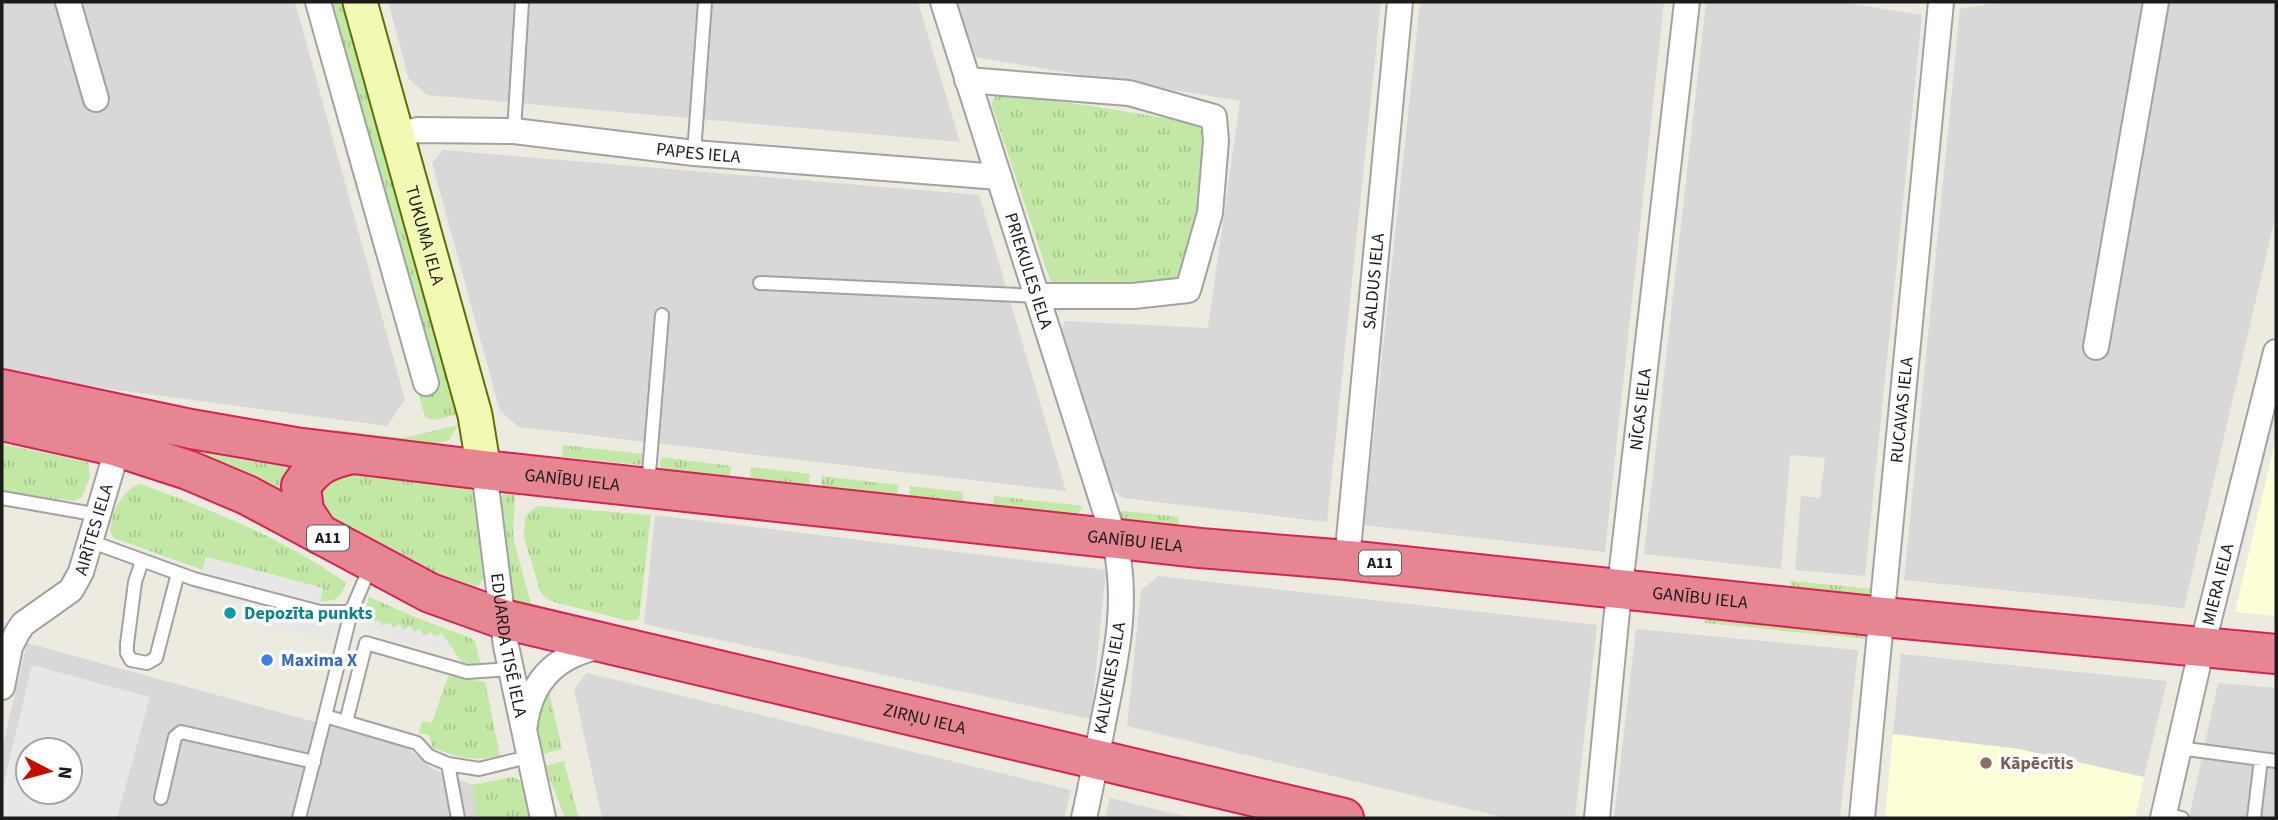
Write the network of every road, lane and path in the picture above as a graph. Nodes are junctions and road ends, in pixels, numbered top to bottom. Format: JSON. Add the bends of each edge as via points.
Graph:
{"nodes":[{"id":1,"x":68,"y":2,"type":"edge"},
{"id":2,"x":318,"y":2,"type":"edge"},
{"id":3,"x":360,"y":2,"type":"edge"},
{"id":4,"x":522,"y":2,"type":"edge"},
{"id":5,"x":705,"y":2,"type":"edge"},
{"id":6,"x":943,"y":2,"type":"edge"},
{"id":7,"x":1400,"y":2,"type":"edge"},
{"id":8,"x":1687,"y":2,"type":"edge"},
{"id":9,"x":1941,"y":2,"type":"edge"},
{"id":10,"x":2155,"y":2,"type":"edge"},
{"id":11,"x":967,"y":80,"type":"junction"},
{"id":12,"x":96,"y":99,"type":"dead end"},
{"id":13,"x":514,"y":131,"type":"junction"},
{"id":14,"x":397,"y":134,"type":"junction"},
{"id":15,"x":694,"y":153,"type":"junction"},
{"id":16,"x":999,"y":177,"type":"junction"},
{"id":17,"x":760,"y":283,"type":"dead end"},
{"id":18,"x":1038,"y":296,"type":"junction"},
{"id":19,"x":662,"y":315,"type":"dead end"},
{"id":20,"x":2096,"y":348,"type":"dead end"},
{"id":21,"x":2276,"y":352,"type":"edge"},
{"id":22,"x":426,"y":383,"type":"dead end"},
{"id":23,"x":2,"y":389,"type":"edge"},
{"id":24,"x":144,"y":419,"type":"junction"},
{"id":25,"x":2,"y":421,"type":"edge"},
{"id":26,"x":354,"y":454,"type":"junction"},
{"id":27,"x":113,"y":457,"type":"junction"},
{"id":28,"x":484,"y":470,"type":"junction"},
{"id":29,"x":648,"y":489,"type":"junction"},
{"id":30,"x":2,"y":498,"type":"edge"},
{"id":31,"x":99,"y":515,"type":"junction"},
{"id":32,"x":319,"y":534,"type":"junction"},
{"id":33,"x":1114,"y":538,"type":"junction"},
{"id":34,"x":92,"y":542,"type":"junction"},
{"id":35,"x":1346,"y":560,"type":"junction"},
{"id":36,"x":142,"y":561,"type":"junction"},
{"id":37,"x":372,"y":563,"type":"junction"},
{"id":38,"x":178,"y":573,"type":"junction"},
{"id":39,"x":1620,"y":588,"type":"junction"},
{"id":40,"x":351,"y":612,"type":"junction"},
{"id":41,"x":1883,"y":617,"type":"junction"},
{"id":42,"x":503,"y":620,"type":"junction"},
{"id":43,"x":9,"y":631,"type":"edge"},
{"id":44,"x":607,"y":645,"type":"junction"},
{"id":45,"x":2202,"y":647,"type":"junction"},
{"id":46,"x":2276,"y":654,"type":"edge"},
{"id":47,"x":511,"y":669,"type":"junction"},
{"id":48,"x":2,"y":687,"type":"edge"},
{"id":49,"x":325,"y":716,"type":"junction"},
{"id":50,"x":346,"y":722,"type":"junction"},
{"id":51,"x":526,"y":746,"type":"junction"},
{"id":52,"x":2179,"y":748,"type":"junction"},
{"id":53,"x":1096,"y":759,"type":"junction"},
{"id":54,"x":2261,"y":759,"type":"junction"},
{"id":55,"x":2276,"y":761,"type":"edge"},
{"id":56,"x":314,"y":762,"type":"junction"},
{"id":57,"x":448,"y":764,"type":"junction"},
{"id":58,"x":162,"y":798,"type":"dead end"},
{"id":59,"x":2170,"y":817,"type":"edge"},
{"id":60,"x":299,"y":818,"type":"edge"},
{"id":61,"x":458,"y":818,"type":"edge"},
{"id":62,"x":543,"y":818,"type":"edge"},
{"id":63,"x":1084,"y":818,"type":"edge"},
{"id":64,"x":1344,"y":818,"type":"edge"},
{"id":65,"x":1597,"y":818,"type":"edge"},
{"id":66,"x":1862,"y":818,"type":"edge"},
{"id":67,"x":2253,"y":818,"type":"edge"}],
"edges":[{"from":1,"to":12,"type":"street"},
{"from":2,"to":22,"type":"street"},
{"from":3,"to":14,"type":"street","name":"TUKUMA IELA"},
{"from":4,"to":13,"type":"lane"},
{"from":5,"to":15,"type":"lane"},
{"from":6,"to":11,"type":"street","name":"PRIEKULES IELA"},
{"from":7,"to":35,"type":"street","name":"SALDUS IELA"},
{"from":8,"to":39,"type":"street","name":"NĪCAS IELA"},
{"from":9,"to":41,"type":"street","name":"RUCAVAS IELA"},
{"from":10,"to":20,"type":"street"},
{"from":11,"to":16,"type":"street","name":"PRIEKULES IELA"},
{"from":11,"to":18,"type":"street","via":[[1129,93],[1214,117],[1210,213],[1188,290],[1133,296]]},
{"from":13,"to":14,"type":"street","name":"PAPES IELA"},
{"from":13,"to":15,"type":"street","name":"PAPES IELA"},
{"from":14,"to":28,"type":"street","name":"TUKUMA IELA","via":[[475,415]]},
{"from":15,"to":16,"type":"street","name":"PAPES IELA"},
{"from":16,"to":18,"type":"street","name":"PRIEKULES IELA"},
{"from":17,"to":18,"type":"lane"},
{"from":18,"to":33,"type":"street","name":"PRIEKULES IELA"},
{"from":19,"to":29,"type":"lane"},
{"from":21,"to":45,"type":"street","name":"MIERA IELA"},
{"from":23,"to":24,"type":"highway","name":"GANĪBU IELA","number":"A11"},
{"from":24,"to":26,"type":"highway","name":"GANĪBU IELA","number":"A11"},
{"from":24,"to":27,"type":"street","via":[[122,430],[114,441]]},
{"from":25,"to":27,"type":"highway","number":"A11"},
{"from":26,"to":28,"type":"highway","name":"GANĪBU IELA","number":"A11"},
{"from":26,"to":32,"type":"highway","via":[[327,460],[310,472],[301,486],[304,511]]},
{"from":27,"to":31,"type":"street","name":"AIRĪTES IELA"},
{"from":27,"to":32,"type":"highway","number":"A11","via":[[152,458],[247,495]]},
{"from":28,"to":29,"type":"highway","name":"GANĪBU IELA","number":"A11"},
{"from":28,"to":42,"type":"street","name":"EDUARDA TISĒ IELA"},
{"from":29,"to":33,"type":"highway","name":"GANĪBU IELA","number":"A11"},
{"from":30,"to":31,"type":"lane"},
{"from":31,"to":34,"type":"street","name":"AIRĪTES IELA"},
{"from":32,"to":37,"type":"highway","number":"A11"},
{"from":33,"to":35,"type":"highway","name":"GANĪBU IELA","number":"A11"},
{"from":33,"to":53,"type":"street","name":"KALVENES IELA","via":[[1121,565],[1119,642]]},
{"from":34,"to":36,"type":"lane"},
{"from":34,"to":43,"type":"street","name":"AIRĪTES IELA","via":[[71,590]]},
{"from":35,"to":39,"type":"highway","name":"GANĪBU IELA","number":"A11"},
{"from":36,"to":38,"type":"lane"},
{"from":36,"to":38,"type":"lane","via":[[127,644],[131,660],[147,663],[156,658]]},
{"from":37,"to":40,"type":"lane"},
{"from":37,"to":42,"type":"highway","number":"A11","via":[[430,593]]},
{"from":38,"to":40,"type":"lane","via":[[320,612]]},
{"from":39,"to":41,"type":"highway","name":"GANĪBU IELA","number":"A11"},
{"from":39,"to":65,"type":"street","name":"NĪCAS IELA"},
{"from":40,"to":49,"type":"lane"},
{"from":41,"to":45,"type":"highway","name":"GANĪBU IELA","number":"A11"},
{"from":41,"to":66,"type":"street","name":"RUCAVAS IELA"},
{"from":42,"to":44,"type":"highway","name":"ZIRŅU IELA","number":"A11"},
{"from":42,"to":47,"type":"street","name":"EDUARDA TISĒ IELA"},
{"from":43,"to":48,"type":"street","name":"AIRĪTES IELA"},
{"from":44,"to":51,"type":"street","via":[[569,656],[545,675],[531,698]]},
{"from":44,"to":53,"type":"highway","name":"ZIRŅU IELA","number":"A11"},
{"from":45,"to":46,"type":"highway","name":"GANĪBU IELA","number":"A11"},
{"from":45,"to":52,"type":"street","name":"MIERA IELA"},
{"from":47,"to":50,"type":"lane","via":[[467,672],[366,643]]},
{"from":47,"to":51,"type":"street","name":"EDUARDA TISĒ IELA"},
{"from":49,"to":50,"type":"lane"},
{"from":49,"to":56,"type":"lane"},
{"from":50,"to":57,"type":"lane","via":[[418,743],[429,756]]},
{"from":51,"to":57,"type":"lane","via":[[479,769]]},
{"from":51,"to":62,"type":"street","name":"EDUARDA TISĒ IELA"},
{"from":52,"to":54,"type":"lane"},
{"from":52,"to":59,"type":"street","name":"MIERA IELA"},
{"from":53,"to":63,"type":"street","name":"KALVENES IELA"},
{"from":53,"to":64,"type":"highway","name":"ZIRŅU IELA","number":"A11"},
{"from":54,"to":55,"type":"lane"},
{"from":54,"to":67,"type":"lane"},
{"from":56,"to":58,"type":"lane","via":[[181,732],[175,737]]},
{"from":56,"to":60,"type":"lane"},
{"from":57,"to":61,"type":"lane"}]}
